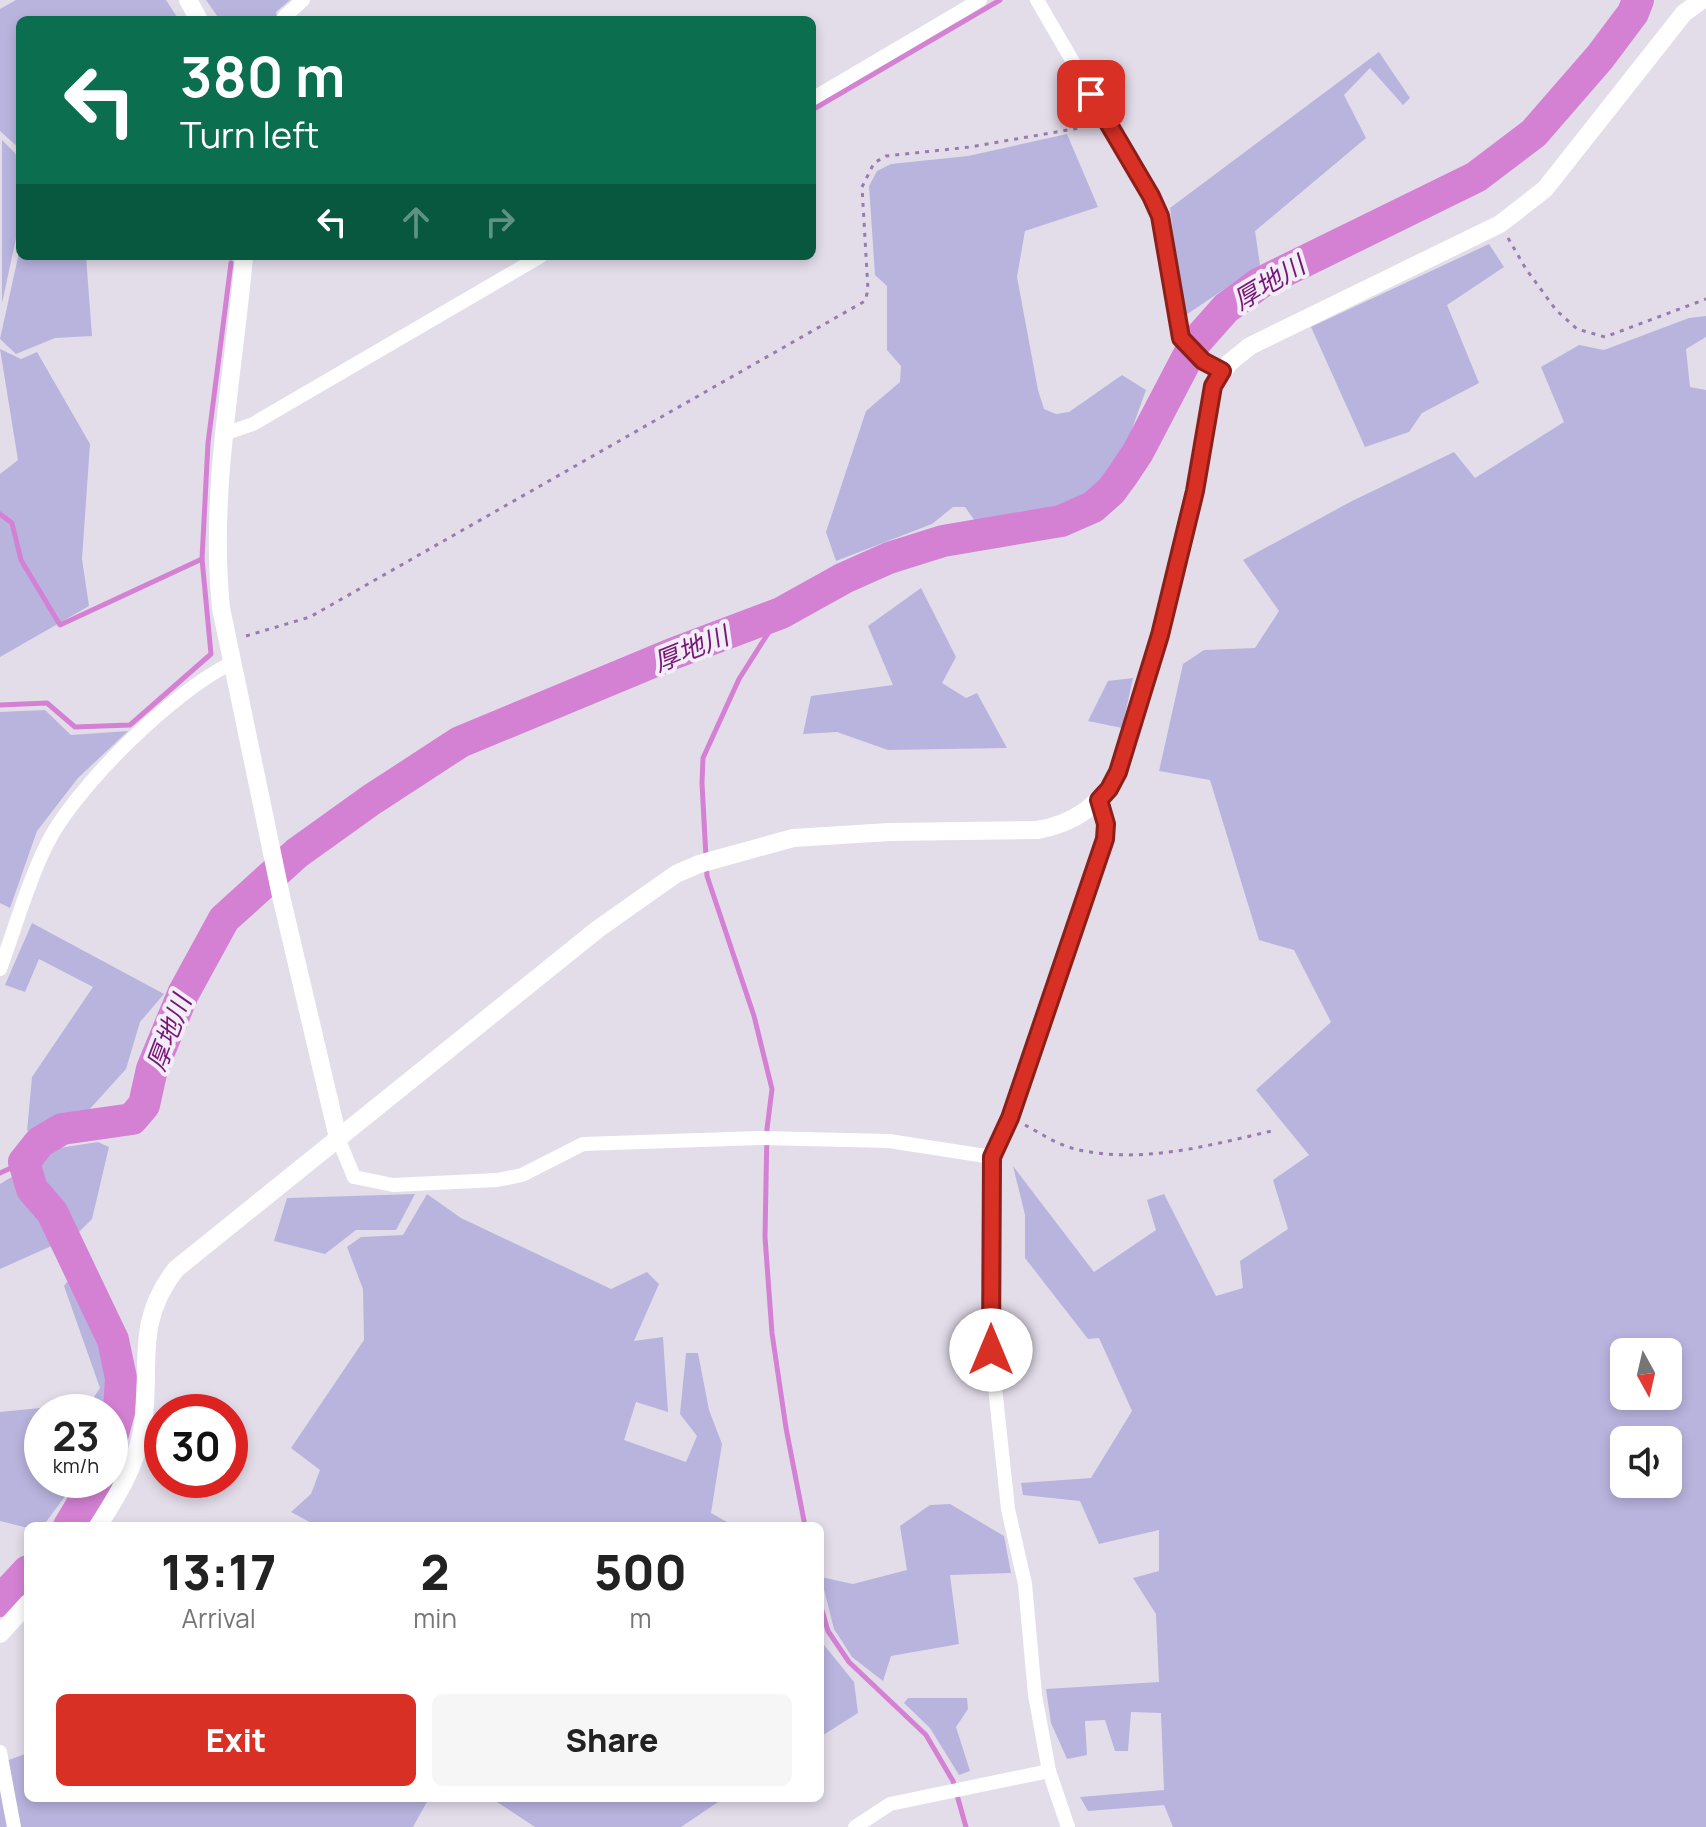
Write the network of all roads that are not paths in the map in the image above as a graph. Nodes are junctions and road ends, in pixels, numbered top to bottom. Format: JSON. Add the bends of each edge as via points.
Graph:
{"nodes":[{"id":1,"x":303,"y":0,"type":"edge"},
{"id":2,"x":980,"y":0,"type":"edge"},
{"id":3,"x":1037,"y":0,"type":"edge"},
{"id":4,"x":1702,"y":0,"type":"edge"},
{"id":5,"x":285,"y":16,"type":"edge"},
{"id":6,"x":816,"y":97,"type":"edge"},
{"id":7,"x":244,"y":260,"type":"edge"},
{"id":8,"x":534,"y":260,"type":"edge"},
{"id":9,"x":1222,"y":371,"type":"junction"},
{"id":10,"x":224,"y":434,"type":"junction"},
{"id":11,"x":230,"y":664,"type":"junction"},
{"id":12,"x":1099,"y":800,"type":"junction"},
{"id":13,"x":0,"y":969,"type":"edge"},
{"id":14,"x":338,"y":1138,"type":"junction"},
{"id":15,"x":992,"y":1157,"type":"junction"},
{"id":16,"x":101,"y":1522,"type":"edge"},
{"id":17,"x":24,"y":1607,"type":"edge"},
{"id":18,"x":0,"y":1634,"type":"edge"},
{"id":19,"x":0,"y":1752,"type":"edge"},
{"id":20,"x":1049,"y":1771,"type":"junction"},
{"id":21,"x":14,"y":1827,"type":"edge"},
{"id":22,"x":855,"y":1827,"type":"edge"},
{"id":23,"x":1068,"y":1827,"type":"edge"}],
"edges":[{"from":1,"to":5,"type":"street"},
{"from":2,"to":6,"type":"street"},
{"from":3,"to":9,"type":"street","via":[[1160,216],[1181,338],[1203,361]]},
{"from":4,"to":9,"type":"street","via":[[1648,55],[1545,189],[1500,224],[1298,320],[1250,346]]},
{"from":7,"to":10,"type":"street"},
{"from":8,"to":10,"type":"street","via":[[253,424]]},
{"from":9,"to":12,"type":"street","via":[[1213,386],[1195,491],[1160,635],[1118,772]]},
{"from":10,"to":11,"type":"street","via":[[217,573]]},
{"from":11,"to":13,"type":"street","via":[[205,676],[166,708],[73,804],[46,845]]},
{"from":11,"to":14,"type":"street"},
{"from":12,"to":14,"type":"street","via":[[1058,827],[793,838],[676,874],[598,929]]},
{"from":12,"to":15,"type":"street","via":[[1105,839]]},
{"from":14,"to":15,"type":"street","via":[[354,1177],[393,1185],[522,1175],[583,1144],[767,1138],[889,1141]]},
{"from":14,"to":16,"type":"street","via":[[176,1269],[163,1286],[146,1334],[143,1426],[135,1461]]},
{"from":15,"to":20,"type":"street","via":[[991,1350],[1008,1509],[1025,1584],[1031,1665]]},
{"from":17,"to":18,"type":"street"},
{"from":19,"to":21,"type":"street"},
{"from":20,"to":22,"type":"street","via":[[890,1804]]},
{"from":20,"to":23,"type":"street"}]}
